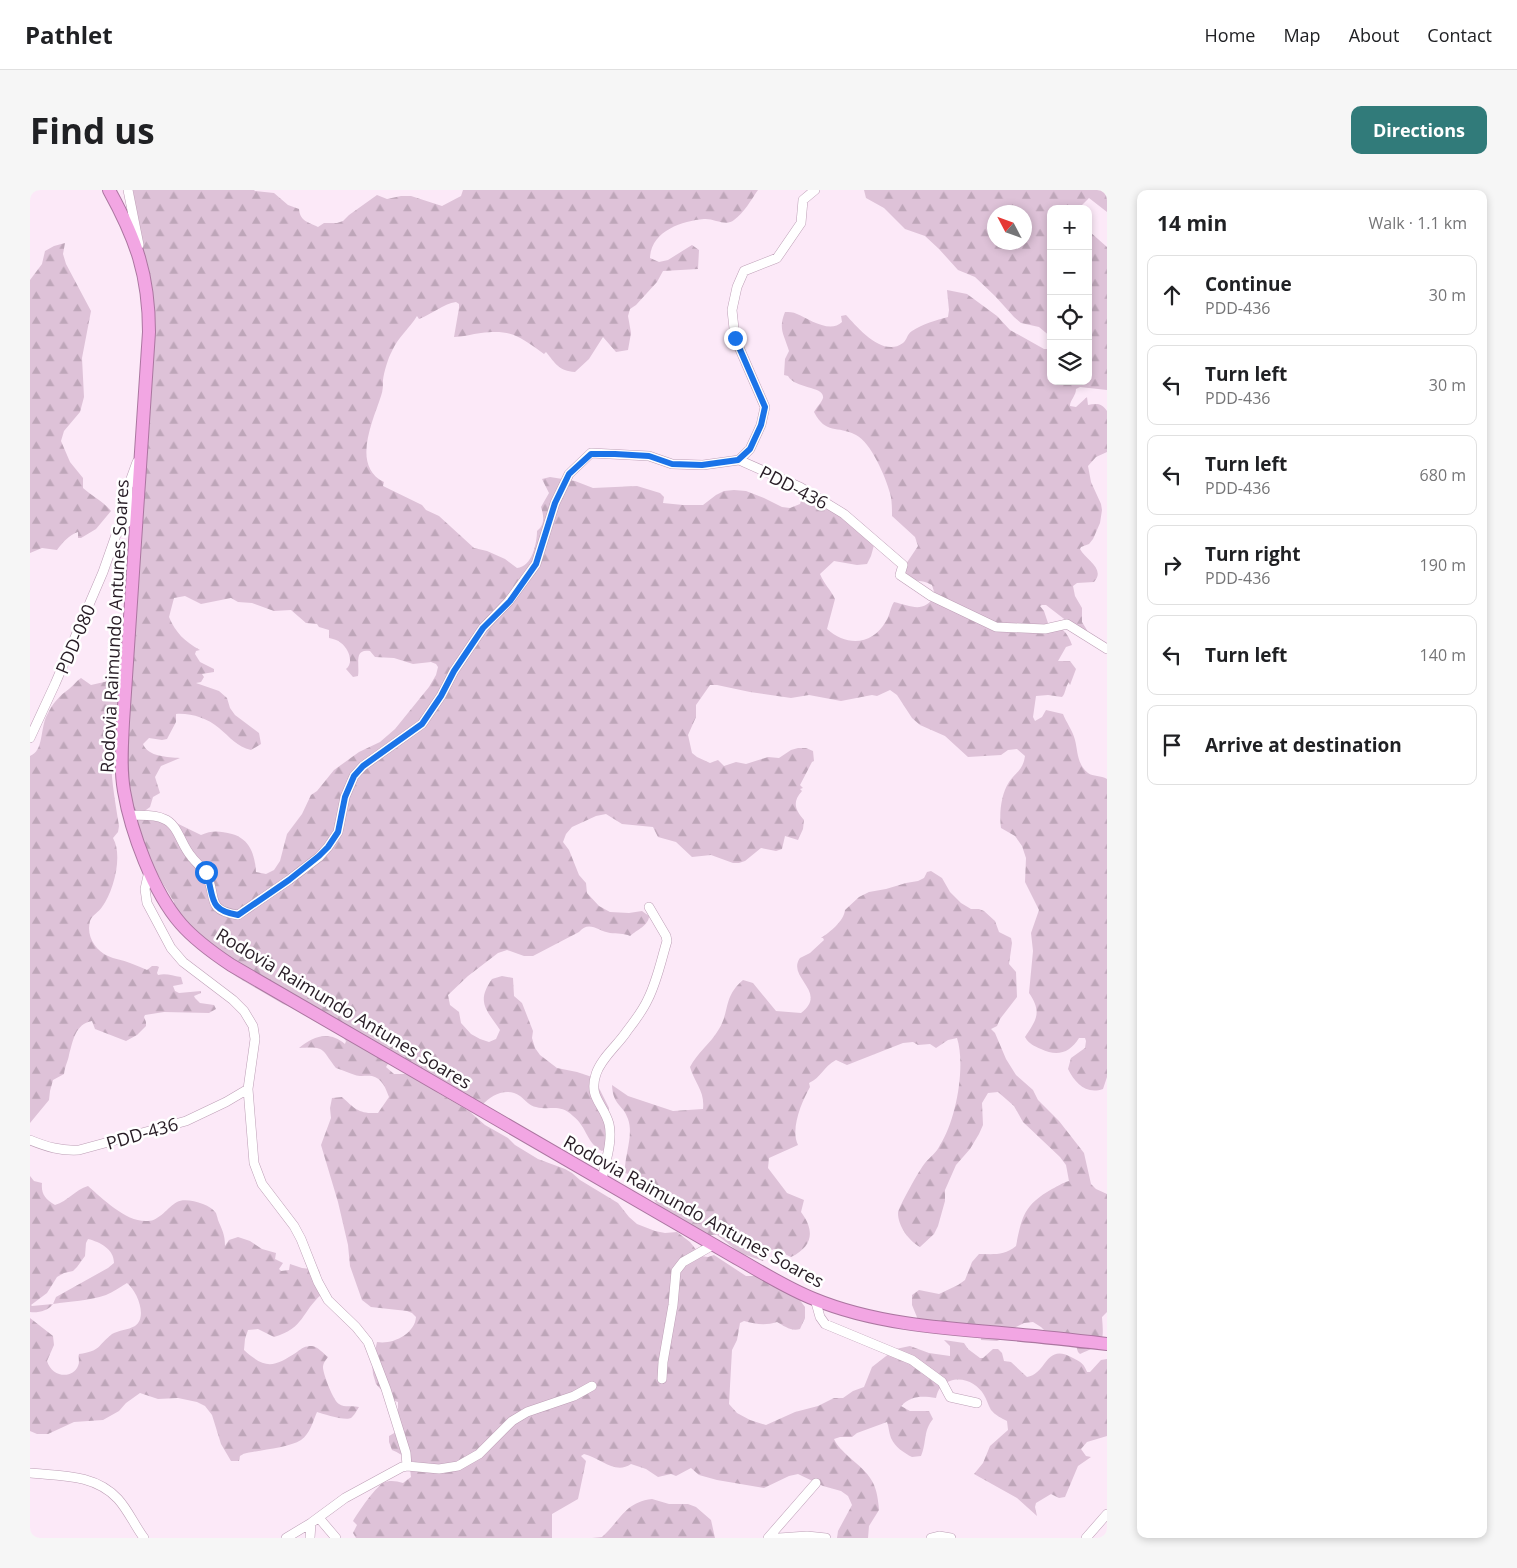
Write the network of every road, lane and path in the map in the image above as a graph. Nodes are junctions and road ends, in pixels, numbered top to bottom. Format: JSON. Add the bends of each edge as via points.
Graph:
{"nodes":[{"id":1,"x":109,"y":190,"type":"edge"},
{"id":2,"x":128,"y":190,"type":"edge"},
{"id":3,"x":815,"y":190,"type":"edge"},
{"id":4,"x":142,"y":263,"type":"junction"},
{"id":5,"x":140,"y":454,"type":"junction"},
{"id":6,"x":738,"y":460,"type":"junction"},
{"id":7,"x":1107,"y":649,"type":"edge"},
{"id":8,"x":30,"y":738,"type":"edge"},
{"id":9,"x":129,"y":815,"type":"junction"},
{"id":10,"x":149,"y":870,"type":"junction"},
{"id":11,"x":649,"y":906,"type":"dead end"},
{"id":12,"x":248,"y":1088,"type":"junction"},
{"id":13,"x":30,"y":1140,"type":"edge"},
{"id":14,"x":602,"y":1180,"type":"junction"},
{"id":15,"x":713,"y":1245,"type":"junction"},
{"id":16,"x":815,"y":1300,"type":"junction"},
{"id":17,"x":1107,"y":1344,"type":"edge"},
{"id":18,"x":662,"y":1379,"type":"dead end"},
{"id":19,"x":592,"y":1386,"type":"dead end"},
{"id":20,"x":977,"y":1403,"type":"dead end"},
{"id":21,"x":406,"y":1466,"type":"junction"},
{"id":22,"x":30,"y":1473,"type":"edge"},
{"id":23,"x":816,"y":1483,"type":"dead end"},
{"id":24,"x":1107,"y":1514,"type":"edge"},
{"id":25,"x":315,"y":1521,"type":"junction"},
{"id":26,"x":144,"y":1538,"type":"edge"},
{"id":27,"x":286,"y":1538,"type":"edge"},
{"id":28,"x":310,"y":1538,"type":"edge"},
{"id":29,"x":336,"y":1538,"type":"edge"},
{"id":30,"x":768,"y":1538,"type":"edge"},
{"id":31,"x":779,"y":1538,"type":"edge"},
{"id":32,"x":826,"y":1538,"type":"edge"},
{"id":33,"x":930,"y":1538,"type":"edge"},
{"id":34,"x":951,"y":1538,"type":"edge"},
{"id":35,"x":1086,"y":1538,"type":"edge"}],
"edges":[{"from":1,"to":4,"type":"highway","name":"Rodovia Raimundo Antunes Soares"},
{"from":2,"to":4,"type":"street"},
{"from":3,"to":6,"type":"street","via":[[803,200],[801,223],[777,258],[744,271],[737,287],[732,310],[735,338],[765,407],[750,449]]},
{"from":4,"to":5,"type":"highway","name":"Rodovia Raimundo Antunes Soares","via":[[149,314]]},
{"from":5,"to":8,"type":"street","name":"PDD-080","via":[[128,487],[128,521],[116,535]]},
{"from":5,"to":9,"type":"highway","name":"Rodovia Raimundo Antunes Soares","via":[[122,752]]},
{"from":6,"to":7,"type":"street","name":"PDD-436","number":"PDD-436","via":[[800,487],[844,514],[903,565],[900,575],[931,596],[996,627],[1045,629],[1068,624]]},
{"from":6,"to":9,"type":"street","name":"PDD-436","number":"PDD-436","via":[[702,465],[672,464],[649,456],[591,454],[569,474],[558,496],[536,564],[510,601],[483,628],[422,724],[354,776],[345,797],[338,832],[328,847],[289,880],[238,915],[224,913],[213,902],[206,872],[190,856],[174,826],[166,819],[154,816]]},
{"from":9,"to":10,"type":"highway","name":"Rodovia Raimundo Antunes Soares"},
{"from":10,"to":12,"type":"street","via":[[145,889],[147,903],[171,948],[183,962],[233,1000],[253,1026],[255,1038]]},
{"from":10,"to":14,"type":"highway","name":"Rodovia Raimundo Antunes Soares","via":[[180,923],[201,944],[230,965]]},
{"from":11,"to":14,"type":"street","via":[[667,942],[657,975],[648,1001],[596,1071],[593,1082],[594,1095],[610,1131]]},
{"from":12,"to":13,"type":"street","name":"PDD-436","number":"PDD-436","via":[[186,1121],[79,1150],[48,1148]]},
{"from":12,"to":21,"type":"street","via":[[254,1163],[262,1184],[294,1226],[328,1300],[368,1342],[406,1453]]},
{"from":14,"to":15,"type":"highway","name":"Rodovia Raimundo Antunes Soares"},
{"from":15,"to":16,"type":"highway","name":"Rodovia Raimundo Antunes Soares"},
{"from":15,"to":18,"type":"street","via":[[683,1262],[676,1271]]},
{"from":16,"to":17,"type":"highway","name":"Rodovia Raimundo Antunes Soares","via":[[885,1320]]},
{"from":16,"to":20,"type":"street","via":[[825,1324],[912,1360],[942,1382],[950,1397]]},
{"from":19,"to":21,"type":"street","via":[[574,1396],[527,1412],[512,1421],[479,1454],[458,1466],[440,1469]]},
{"from":21,"to":25,"type":"street","via":[[345,1498]]},
{"from":22,"to":26,"type":"street","via":[[78,1477],[101,1485],[118,1500]]},
{"from":23,"to":30,"type":"street"},
{"from":24,"to":35,"type":"street"},
{"from":25,"to":27,"type":"street"},
{"from":25,"to":28,"type":"street"},
{"from":25,"to":29,"type":"street"},
{"from":31,"to":32,"type":"street"},
{"from":33,"to":34,"type":"street"}]}
